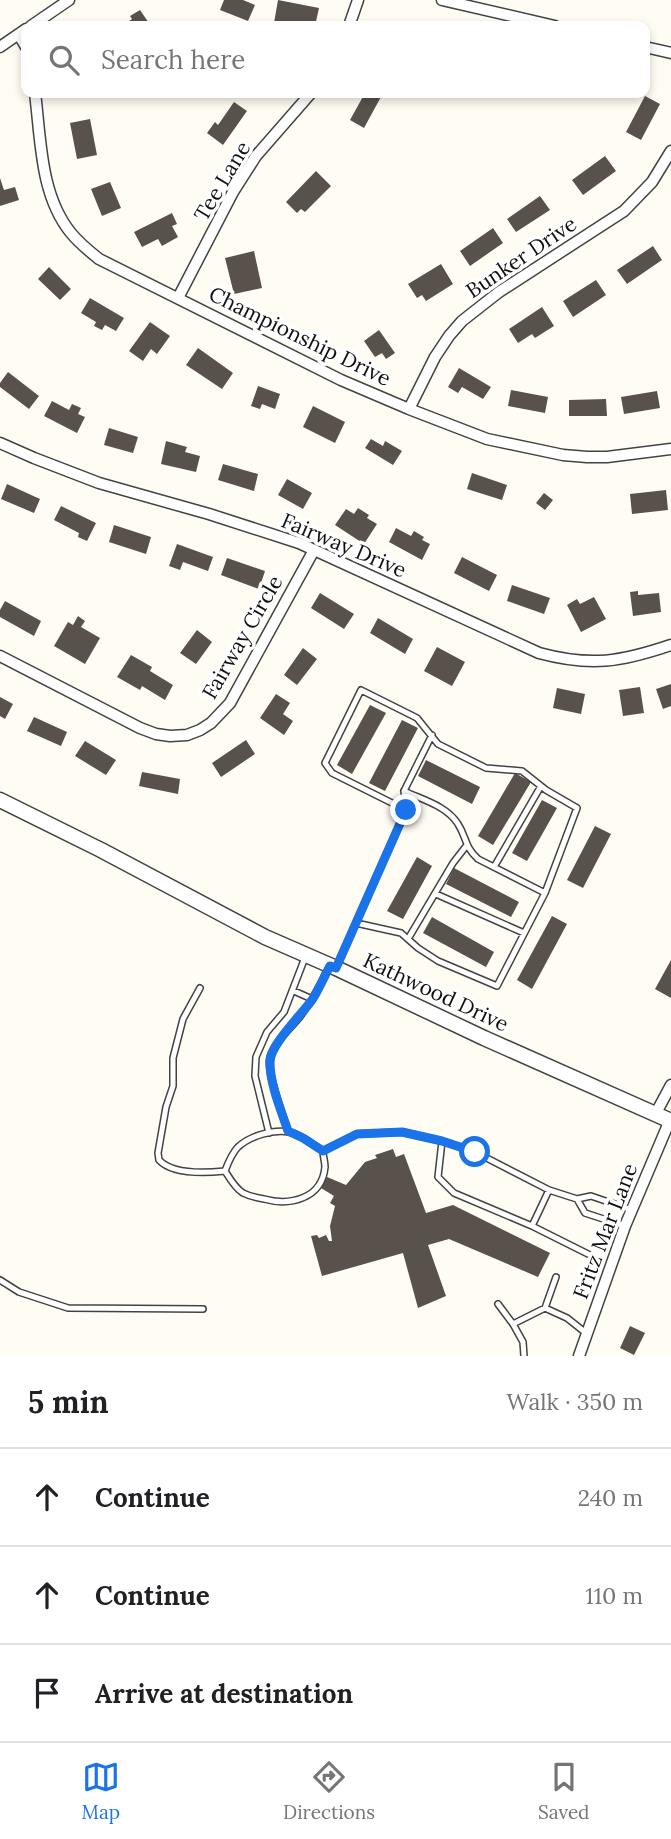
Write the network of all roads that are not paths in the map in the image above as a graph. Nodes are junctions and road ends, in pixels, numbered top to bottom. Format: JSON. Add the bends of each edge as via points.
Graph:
{"nodes":[{"id":1,"x":69,"y":0,"type":"edge"},
{"id":2,"x":358,"y":0,"type":"edge"},
{"id":3,"x":442,"y":0,"type":"edge"},
{"id":4,"x":38,"y":21,"type":"edge"},
{"id":5,"x":351,"y":21,"type":"edge"},
{"id":6,"x":533,"y":21,"type":"edge"},
{"id":7,"x":21,"y":33,"type":"edge"},
{"id":8,"x":0,"y":47,"type":"edge"},
{"id":9,"x":650,"y":48,"type":"edge"},
{"id":10,"x":671,"y":53,"type":"edge"},
{"id":11,"x":36,"y":98,"type":"edge"},
{"id":12,"x":307,"y":98,"type":"edge"},
{"id":13,"x":671,"y":150,"type":"edge"},
{"id":14,"x":178,"y":298,"type":"junction"},
{"id":15,"x":409,"y":409,"type":"junction"},
{"id":16,"x":0,"y":443,"type":"edge"},
{"id":17,"x":671,"y":449,"type":"edge"},
{"id":18,"x":314,"y":550,"type":"junction"},
{"id":19,"x":671,"y":645,"type":"edge"},
{"id":20,"x":0,"y":656,"type":"edge"},
{"id":21,"x":432,"y":735,"type":"junction"},
{"id":22,"x":541,"y":786,"type":"junction"},
{"id":23,"x":404,"y":792,"type":"junction"},
{"id":24,"x":0,"y":800,"type":"edge"},
{"id":25,"x":406,"y":810,"type":"junction"},
{"id":26,"x":467,"y":845,"type":"junction"},
{"id":27,"x":494,"y":867,"type":"junction"},
{"id":28,"x":545,"y":893,"type":"junction"},
{"id":29,"x":436,"y":894,"type":"junction"},
{"id":30,"x":356,"y":923,"type":"junction"},
{"id":31,"x":524,"y":933,"type":"junction"},
{"id":32,"x":408,"y":939,"type":"junction"},
{"id":33,"x":306,"y":955,"type":"junction"},
{"id":34,"x":333,"y":967,"type":"junction"},
{"id":35,"x":200,"y":988,"type":"dead end"},
{"id":36,"x":294,"y":991,"type":"junction"},
{"id":37,"x":312,"y":999,"type":"junction"},
{"id":38,"x":671,"y":1085,"type":"edge"},
{"id":39,"x":656,"y":1114,"type":"junction"},
{"id":40,"x":670,"y":1121,"type":"edge"},
{"id":41,"x":288,"y":1131,"type":"junction"},
{"id":42,"x":268,"y":1133,"type":"junction"},
{"id":43,"x":442,"y":1141,"type":"junction"},
{"id":44,"x":323,"y":1151,"type":"junction"},
{"id":45,"x":225,"y":1171,"type":"junction"},
{"id":46,"x":549,"y":1190,"type":"junction"},
{"id":47,"x":577,"y":1199,"type":"junction"},
{"id":48,"x":632,"y":1210,"type":"junction"},
{"id":49,"x":532,"y":1226,"type":"junction"},
{"id":50,"x":625,"y":1226,"type":"junction"},
{"id":51,"x":588,"y":1254,"type":"dead end"},
{"id":52,"x":556,"y":1278,"type":"dead end"},
{"id":53,"x":0,"y":1280,"type":"edge"},
{"id":54,"x":498,"y":1304,"type":"dead end"},
{"id":55,"x":545,"y":1308,"type":"junction"},
{"id":56,"x":203,"y":1309,"type":"dead end"},
{"id":57,"x":513,"y":1324,"type":"junction"},
{"id":58,"x":586,"y":1333,"type":"junction"},
{"id":59,"x":524,"y":1356,"type":"edge"},
{"id":60,"x":579,"y":1356,"type":"edge"}],
"edges":[{"from":1,"to":4,"type":"street"},
{"from":2,"to":5,"type":"street"},
{"from":3,"to":6,"type":"street"},
{"from":7,"to":8,"type":"street"},
{"from":9,"to":10,"type":"street"},
{"from":11,"to":14,"type":"street","name":"Championship Drive","via":[[50,193],[72,235],[99,259]]},
{"from":12,"to":14,"type":"street","name":"Tee Lane","via":[[256,156]]},
{"from":13,"to":15,"type":"street","name":"Bunker Drive","via":[[652,182],[624,211],[462,321],[435,357]]},
{"from":14,"to":15,"type":"street","name":"Championship Drive"},
{"from":15,"to":17,"type":"street","name":"Championship Drive","via":[[487,439],[563,455],[607,457]]},
{"from":16,"to":18,"type":"street","name":"Fairway Drive","via":[[99,483]]},
{"from":18,"to":19,"type":"street","name":"Fairway Drive","via":[[540,653],[587,662],[635,656]]},
{"from":18,"to":20,"type":"street","name":"Fairway Circle","via":[[230,703],[200,730],[170,736],[140,729]]},
{"from":21,"to":22,"type":"lane","via":[[438,744],[486,768],[522,771]]},
{"from":21,"to":23,"type":"lane"},
{"from":21,"to":25,"type":"lane","via":[[417,718],[360,690],[325,763],[332,773]]},
{"from":22,"to":27,"type":"lane"},
{"from":22,"to":28,"type":"lane","via":[[577,808]]},
{"from":23,"to":25,"type":"lane"},
{"from":23,"to":26,"type":"lane","via":[[445,810]]},
{"from":24,"to":33,"type":"street","name":"Kathwood Drive"},
{"from":25,"to":30,"type":"lane"},
{"from":26,"to":27,"type":"lane","via":[[478,859]]},
{"from":26,"to":29,"type":"lane"},
{"from":27,"to":28,"type":"lane"},
{"from":28,"to":31,"type":"lane"},
{"from":29,"to":31,"type":"lane"},
{"from":29,"to":32,"type":"lane"},
{"from":30,"to":32,"type":"lane","via":[[401,933]]},
{"from":30,"to":34,"type":"lane"},
{"from":31,"to":32,"type":"lane","via":[[497,986],[438,961]]},
{"from":33,"to":34,"type":"street","name":"Kathwood Drive"},
{"from":33,"to":36,"type":"lane"},
{"from":34,"to":37,"type":"lane"},
{"from":34,"to":39,"type":"street","name":"Kathwood Drive"},
{"from":35,"to":45,"type":"lane","via":[[183,1019],[173,1058],[173,1086],[158,1153],[166,1167]]},
{"from":36,"to":37,"type":"lane"},
{"from":36,"to":42,"type":"lane","via":[[256,1057],[255,1076]]},
{"from":37,"to":41,"type":"lane","via":[[270,1059]]},
{"from":38,"to":39,"type":"street"},
{"from":39,"to":40,"type":"street","name":"Kathwood Drive"},
{"from":40,"to":48,"type":"street","name":"Fritz Mar Lane"},
{"from":41,"to":42,"type":"lane"},
{"from":41,"to":44,"type":"lane"},
{"from":42,"to":45,"type":"lane","via":[[236,1148]]},
{"from":43,"to":44,"type":"lane","via":[[402,1132],[357,1134]]},
{"from":43,"to":46,"type":"lane","via":[[475,1152]]},
{"from":43,"to":49,"type":"lane","via":[[438,1177],[454,1193]]},
{"from":44,"to":45,"type":"lane","via":[[321,1180],[303,1199],[285,1202],[244,1193]]},
{"from":46,"to":47,"type":"lane"},
{"from":46,"to":49,"type":"lane"},
{"from":47,"to":48,"type":"lane","via":[[591,1196]]},
{"from":47,"to":50,"type":"lane","via":[[585,1213]]},
{"from":48,"to":50,"type":"street","name":"Fritz Mar Lane"},
{"from":49,"to":51,"type":"lane"},
{"from":50,"to":58,"type":"street","name":"Fritz Mar Lane"},
{"from":52,"to":55,"type":"lane"},
{"from":53,"to":56,"type":"lane","via":[[19,1292],[68,1308]]},
{"from":54,"to":57,"type":"lane"},
{"from":55,"to":57,"type":"lane"},
{"from":55,"to":58,"type":"lane"},
{"from":57,"to":59,"type":"lane","via":[[523,1342]]},
{"from":58,"to":60,"type":"street","name":"Fritz Mar Lane"}]}
